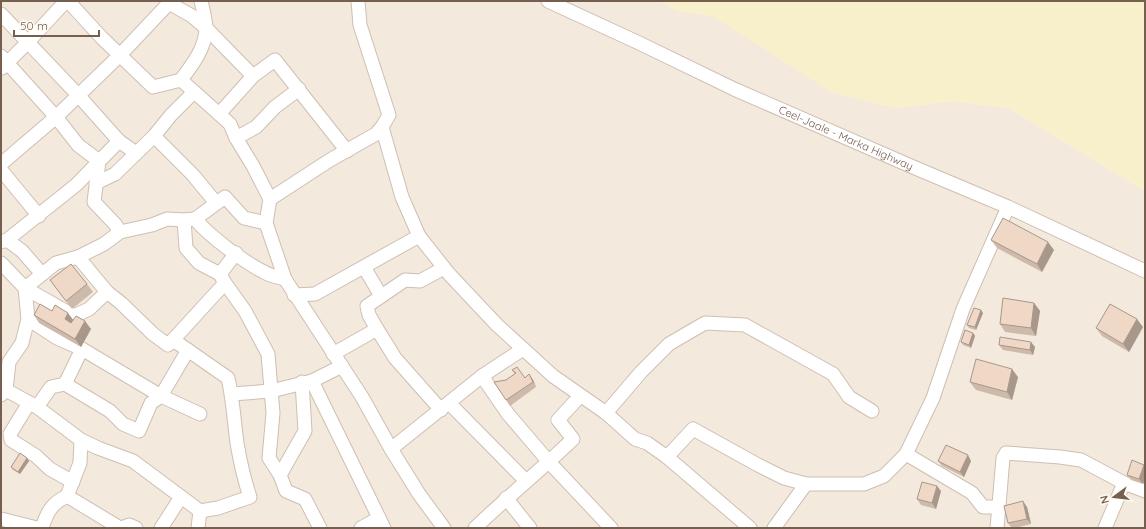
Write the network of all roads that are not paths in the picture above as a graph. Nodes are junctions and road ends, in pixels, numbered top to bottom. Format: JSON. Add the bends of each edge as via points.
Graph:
{"nodes":[{"id":1,"x":67,"y":1,"type":"edge"},
{"id":2,"x":201,"y":1,"type":"edge"},
{"id":3,"x":358,"y":1,"type":"edge"},
{"id":4,"x":548,"y":1,"type":"edge"},
{"id":5,"x":169,"y":2,"type":"edge"},
{"id":6,"x":1,"y":14,"type":"edge"},
{"id":7,"x":206,"y":28,"type":"junction"},
{"id":8,"x":28,"y":42,"type":"junction"},
{"id":9,"x":120,"y":55,"type":"junction"},
{"id":10,"x":3,"y":62,"type":"edge"},
{"id":11,"x":253,"y":76,"type":"junction"},
{"id":12,"x":181,"y":80,"type":"junction"},
{"id":13,"x":299,"y":89,"type":"junction"},
{"id":14,"x":194,"y":92,"type":"junction"},
{"id":15,"x":78,"y":95,"type":"junction"},
{"id":16,"x":219,"y":114,"type":"junction"},
{"id":17,"x":56,"y":117,"type":"junction"},
{"id":18,"x":382,"y":127,"type":"junction"},
{"id":19,"x":154,"y":136,"type":"junction"},
{"id":20,"x":236,"y":138,"type":"junction"},
{"id":21,"x":119,"y":141,"type":"junction"},
{"id":22,"x":347,"y":151,"type":"junction"},
{"id":23,"x":136,"y":152,"type":"junction"},
{"id":24,"x":99,"y":161,"type":"junction"},
{"id":25,"x":1,"y":164,"type":"edge"},
{"id":26,"x":1,"y":170,"type":"edge"},
{"id":27,"x":96,"y":183,"type":"junction"},
{"id":28,"x":270,"y":199,"type":"junction"},
{"id":29,"x":216,"y":202,"type":"junction"},
{"id":30,"x":1008,"y":207,"type":"junction"},
{"id":31,"x":39,"y":216,"type":"junction"},
{"id":32,"x":190,"y":220,"type":"junction"},
{"id":33,"x":266,"y":223,"type":"junction"},
{"id":34,"x":120,"y":232,"type":"junction"},
{"id":35,"x":420,"y":236,"type":"junction"},
{"id":36,"x":4,"y":241,"type":"edge"},
{"id":37,"x":236,"y":253,"type":"junction"},
{"id":38,"x":78,"y":257,"type":"junction"},
{"id":39,"x":1,"y":263,"type":"edge"},
{"id":40,"x":364,"y":267,"type":"junction"},
{"id":41,"x":444,"y":268,"type":"junction"},
{"id":42,"x":1145,"y":271,"type":"edge"},
{"id":43,"x":42,"y":274,"type":"junction"},
{"id":44,"x":222,"y":279,"type":"junction"},
{"id":45,"x":285,"y":279,"type":"junction"},
{"id":46,"x":25,"y":288,"type":"junction"},
{"id":47,"x":107,"y":292,"type":"junction"},
{"id":48,"x":294,"y":295,"type":"junction"},
{"id":49,"x":380,"y":296,"type":"junction"},
{"id":50,"x":28,"y":319,"type":"junction"},
{"id":51,"x":377,"y":329,"type":"junction"},
{"id":52,"x":172,"y":341,"type":"junction"},
{"id":53,"x":82,"y":349,"type":"junction"},
{"id":54,"x":523,"y":349,"type":"junction"},
{"id":55,"x":188,"y":350,"type":"junction"},
{"id":56,"x":333,"y":354,"type":"junction"},
{"id":57,"x":5,"y":359,"type":"edge"},
{"id":58,"x":342,"y":366,"type":"junction"},
{"id":59,"x":482,"y":376,"type":"junction"},
{"id":60,"x":307,"y":381,"type":"junction"},
{"id":61,"x":65,"y":384,"type":"junction"},
{"id":62,"x":3,"y":391,"type":"edge"},
{"id":63,"x":271,"y":391,"type":"junction"},
{"id":64,"x":232,"y":394,"type":"junction"},
{"id":65,"x":161,"y":396,"type":"junction"},
{"id":66,"x":580,"y":396,"type":"junction"},
{"id":67,"x":33,"y":405,"type":"junction"},
{"id":68,"x":445,"y":406,"type":"junction"},
{"id":69,"x":872,"y":411,"type":"dead end"},
{"id":70,"x":606,"y":413,"type":"junction"},
{"id":71,"x":200,"y":414,"type":"dead end"},
{"id":72,"x":81,"y":440,"type":"junction"},
{"id":73,"x":391,"y":450,"type":"junction"},
{"id":74,"x":906,"y":454,"type":"junction"},
{"id":75,"x":667,"y":457,"type":"junction"},
{"id":76,"x":549,"y":462,"type":"junction"},
{"id":77,"x":280,"y":475,"type":"junction"},
{"id":78,"x":73,"y":482,"type":"junction"},
{"id":79,"x":526,"y":482,"type":"junction"},
{"id":80,"x":1124,"y":483,"type":"junction"},
{"id":81,"x":806,"y":484,"type":"junction"},
{"id":82,"x":1145,"y":492,"type":"edge"},
{"id":83,"x":67,"y":496,"type":"junction"},
{"id":84,"x":181,"y":498,"type":"junction"},
{"id":85,"x":506,"y":498,"type":"junction"},
{"id":86,"x":999,"y":508,"type":"junction"},
{"id":87,"x":200,"y":511,"type":"junction"},
{"id":88,"x":1,"y":519,"type":"edge"},
{"id":89,"x":381,"y":523,"type":"edge"},
{"id":90,"x":37,"y":528,"type":"edge"},
{"id":91,"x":42,"y":528,"type":"edge"},
{"id":92,"x":120,"y":528,"type":"edge"},
{"id":93,"x":136,"y":528,"type":"edge"},
{"id":94,"x":161,"y":528,"type":"edge"},
{"id":95,"x":198,"y":528,"type":"edge"},
{"id":96,"x":320,"y":528,"type":"edge"},
{"id":97,"x":361,"y":528,"type":"edge"},
{"id":98,"x":444,"y":528,"type":"edge"},
{"id":99,"x":475,"y":528,"type":"edge"},
{"id":100,"x":530,"y":528,"type":"edge"},
{"id":101,"x":611,"y":528,"type":"edge"},
{"id":102,"x":750,"y":528,"type":"edge"},
{"id":103,"x":774,"y":528,"type":"edge"},
{"id":104,"x":997,"y":528,"type":"edge"},
{"id":105,"x":1105,"y":528,"type":"edge"}],
"edges":[{"from":1,"to":8,"type":"street"},
{"from":1,"to":9,"type":"street"},
{"from":2,"to":7,"type":"street"},
{"from":3,"to":18,"type":"street","via":[[360,25],[389,115]]},
{"from":4,"to":30,"type":"street","name":"Ceel-Jaale - Marka Highway","via":[[734,89]]},
{"from":5,"to":7,"type":"street"},
{"from":5,"to":9,"type":"street"},
{"from":6,"to":8,"type":"street"},
{"from":7,"to":11,"type":"street"},
{"from":7,"to":12,"type":"street","via":[[195,61]]},
{"from":8,"to":10,"type":"street"},
{"from":8,"to":15,"type":"street"},
{"from":9,"to":12,"type":"street","via":[[153,87]]},
{"from":9,"to":15,"type":"street"},
{"from":10,"to":17,"type":"street"},
{"from":11,"to":13,"type":"street","via":[[275,60]]},
{"from":11,"to":16,"type":"street"},
{"from":12,"to":14,"type":"street"},
{"from":13,"to":20,"type":"street","via":[[275,107],[256,127]]},
{"from":13,"to":22,"type":"street"},
{"from":14,"to":16,"type":"street"},
{"from":14,"to":19,"type":"street"},
{"from":15,"to":17,"type":"street"},
{"from":15,"to":21,"type":"street"},
{"from":16,"to":20,"type":"street","via":[[230,124]]},
{"from":17,"to":24,"type":"street","via":[[78,145]]},
{"from":17,"to":25,"type":"street"},
{"from":18,"to":22,"type":"street","via":[[376,134]]},
{"from":18,"to":35,"type":"street","via":[[402,197]]},
{"from":19,"to":23,"type":"street"},
{"from":19,"to":29,"type":"street"},
{"from":20,"to":28,"type":"street"},
{"from":21,"to":23,"type":"street"},
{"from":21,"to":24,"type":"street"},
{"from":22,"to":28,"type":"street"},
{"from":23,"to":27,"type":"street","via":[[115,174]]},
{"from":24,"to":27,"type":"street"},
{"from":24,"to":31,"type":"street","via":[[76,185]]},
{"from":26,"to":31,"type":"street"},
{"from":27,"to":34,"type":"street","via":[[94,202]]},
{"from":28,"to":33,"type":"street"},
{"from":29,"to":32,"type":"street"},
{"from":29,"to":33,"type":"street","via":[[225,197],[244,218]]},
{"from":30,"to":42,"type":"street","name":"Ceel-Jaale - Marka Highway"},
{"from":30,"to":74,"type":"street","via":[[963,309],[933,398]]},
{"from":31,"to":36,"type":"street"},
{"from":32,"to":34,"type":"street","via":[[167,219]]},
{"from":32,"to":37,"type":"street"},
{"from":32,"to":44,"type":"street","via":[[186,248],[199,263]]},
{"from":33,"to":45,"type":"street"},
{"from":34,"to":38,"type":"street","via":[[104,244]]},
{"from":35,"to":40,"type":"street"},
{"from":35,"to":41,"type":"street"},
{"from":36,"to":43,"type":"street","via":[[22,251]]},
{"from":37,"to":44,"type":"street"},
{"from":37,"to":45,"type":"street","via":[[265,273]]},
{"from":38,"to":43,"type":"street","via":[[56,263]]},
{"from":38,"to":47,"type":"street"},
{"from":39,"to":46,"type":"street"},
{"from":40,"to":48,"type":"street","via":[[315,294]]},
{"from":40,"to":49,"type":"street"},
{"from":41,"to":49,"type":"street","via":[[420,281],[405,280]]},
{"from":41,"to":54,"type":"street"},
{"from":43,"to":46,"type":"street"},
{"from":44,"to":52,"type":"street"},
{"from":44,"to":63,"type":"street","via":[[245,311],[268,354]]},
{"from":45,"to":48,"type":"street"},
{"from":46,"to":47,"type":"street","via":[[74,316],[89,309]]},
{"from":46,"to":50,"type":"street"},
{"from":47,"to":52,"type":"street","via":[[152,334],[168,345]]},
{"from":48,"to":56,"type":"street"},
{"from":49,"to":51,"type":"street","via":[[367,306]]},
{"from":50,"to":53,"type":"street","via":[[57,338]]},
{"from":50,"to":57,"type":"street","via":[[22,343]]},
{"from":51,"to":56,"type":"street"},
{"from":51,"to":68,"type":"street","via":[[395,358]]},
{"from":52,"to":55,"type":"street"},
{"from":53,"to":61,"type":"street"},
{"from":53,"to":65,"type":"street"},
{"from":54,"to":59,"type":"street"},
{"from":54,"to":66,"type":"street"},
{"from":55,"to":64,"type":"street","via":[[228,378]]},
{"from":55,"to":65,"type":"street"},
{"from":56,"to":58,"type":"street"},
{"from":57,"to":62,"type":"street"},
{"from":58,"to":60,"type":"street"},
{"from":58,"to":73,"type":"street"},
{"from":59,"to":68,"type":"street"},
{"from":59,"to":76,"type":"street","via":[[508,414]]},
{"from":60,"to":63,"type":"street"},
{"from":60,"to":77,"type":"street","via":[[305,431]]},
{"from":60,"to":89,"type":"street"},
{"from":61,"to":65,"type":"street","via":[[110,411],[124,424],[139,431],[151,403]]},
{"from":61,"to":67,"type":"street","via":[[51,387]]},
{"from":62,"to":67,"type":"street"},
{"from":63,"to":64,"type":"street"},
{"from":63,"to":77,"type":"street","via":[[273,413],[269,458]]},
{"from":64,"to":87,"type":"street","via":[[237,442],[250,497]]},
{"from":65,"to":71,"type":"street"},
{"from":66,"to":70,"type":"street"},
{"from":66,"to":76,"type":"street","via":[[558,420],[573,439]]},
{"from":67,"to":72,"type":"street"},
{"from":67,"to":78,"type":"street","via":[[10,434],[11,440],[36,456],[50,469]]},
{"from":68,"to":73,"type":"street"},
{"from":68,"to":79,"type":"street"},
{"from":69,"to":70,"type":"street","via":[[849,397],[833,374],[745,325],[705,323],[669,344]]},
{"from":70,"to":75,"type":"street","via":[[635,438]]},
{"from":72,"to":78,"type":"street","via":[[80,463]]},
{"from":72,"to":84,"type":"street","via":[[133,461]]},
{"from":73,"to":98,"type":"street"},
{"from":74,"to":81,"type":"street","via":[[884,476],[864,484]]},
{"from":74,"to":86,"type":"street","via":[[972,493],[983,507]]},
{"from":75,"to":81,"type":"street","via":[[692,429],[784,478]]},
{"from":75,"to":102,"type":"street"},
{"from":76,"to":79,"type":"street"},
{"from":76,"to":101,"type":"street"},
{"from":77,"to":96,"type":"street","via":[[286,491],[305,499]]},
{"from":78,"to":83,"type":"street"},
{"from":79,"to":85,"type":"street"},
{"from":80,"to":82,"type":"street"},
{"from":80,"to":86,"type":"street","via":[[1081,460],[1006,453],[1003,458]]},
{"from":80,"to":105,"type":"street"},
{"from":81,"to":103,"type":"street"},
{"from":83,"to":91,"type":"street","via":[[53,505]]},
{"from":83,"to":92,"type":"street"},
{"from":84,"to":87,"type":"street"},
{"from":84,"to":94,"type":"street"},
{"from":85,"to":99,"type":"street"},
{"from":85,"to":100,"type":"street"},
{"from":86,"to":104,"type":"street"},
{"from":87,"to":95,"type":"street"},
{"from":88,"to":90,"type":"street"},
{"from":89,"to":97,"type":"street"},
{"from":92,"to":93,"type":"street","via":[[129,525]]}]}
